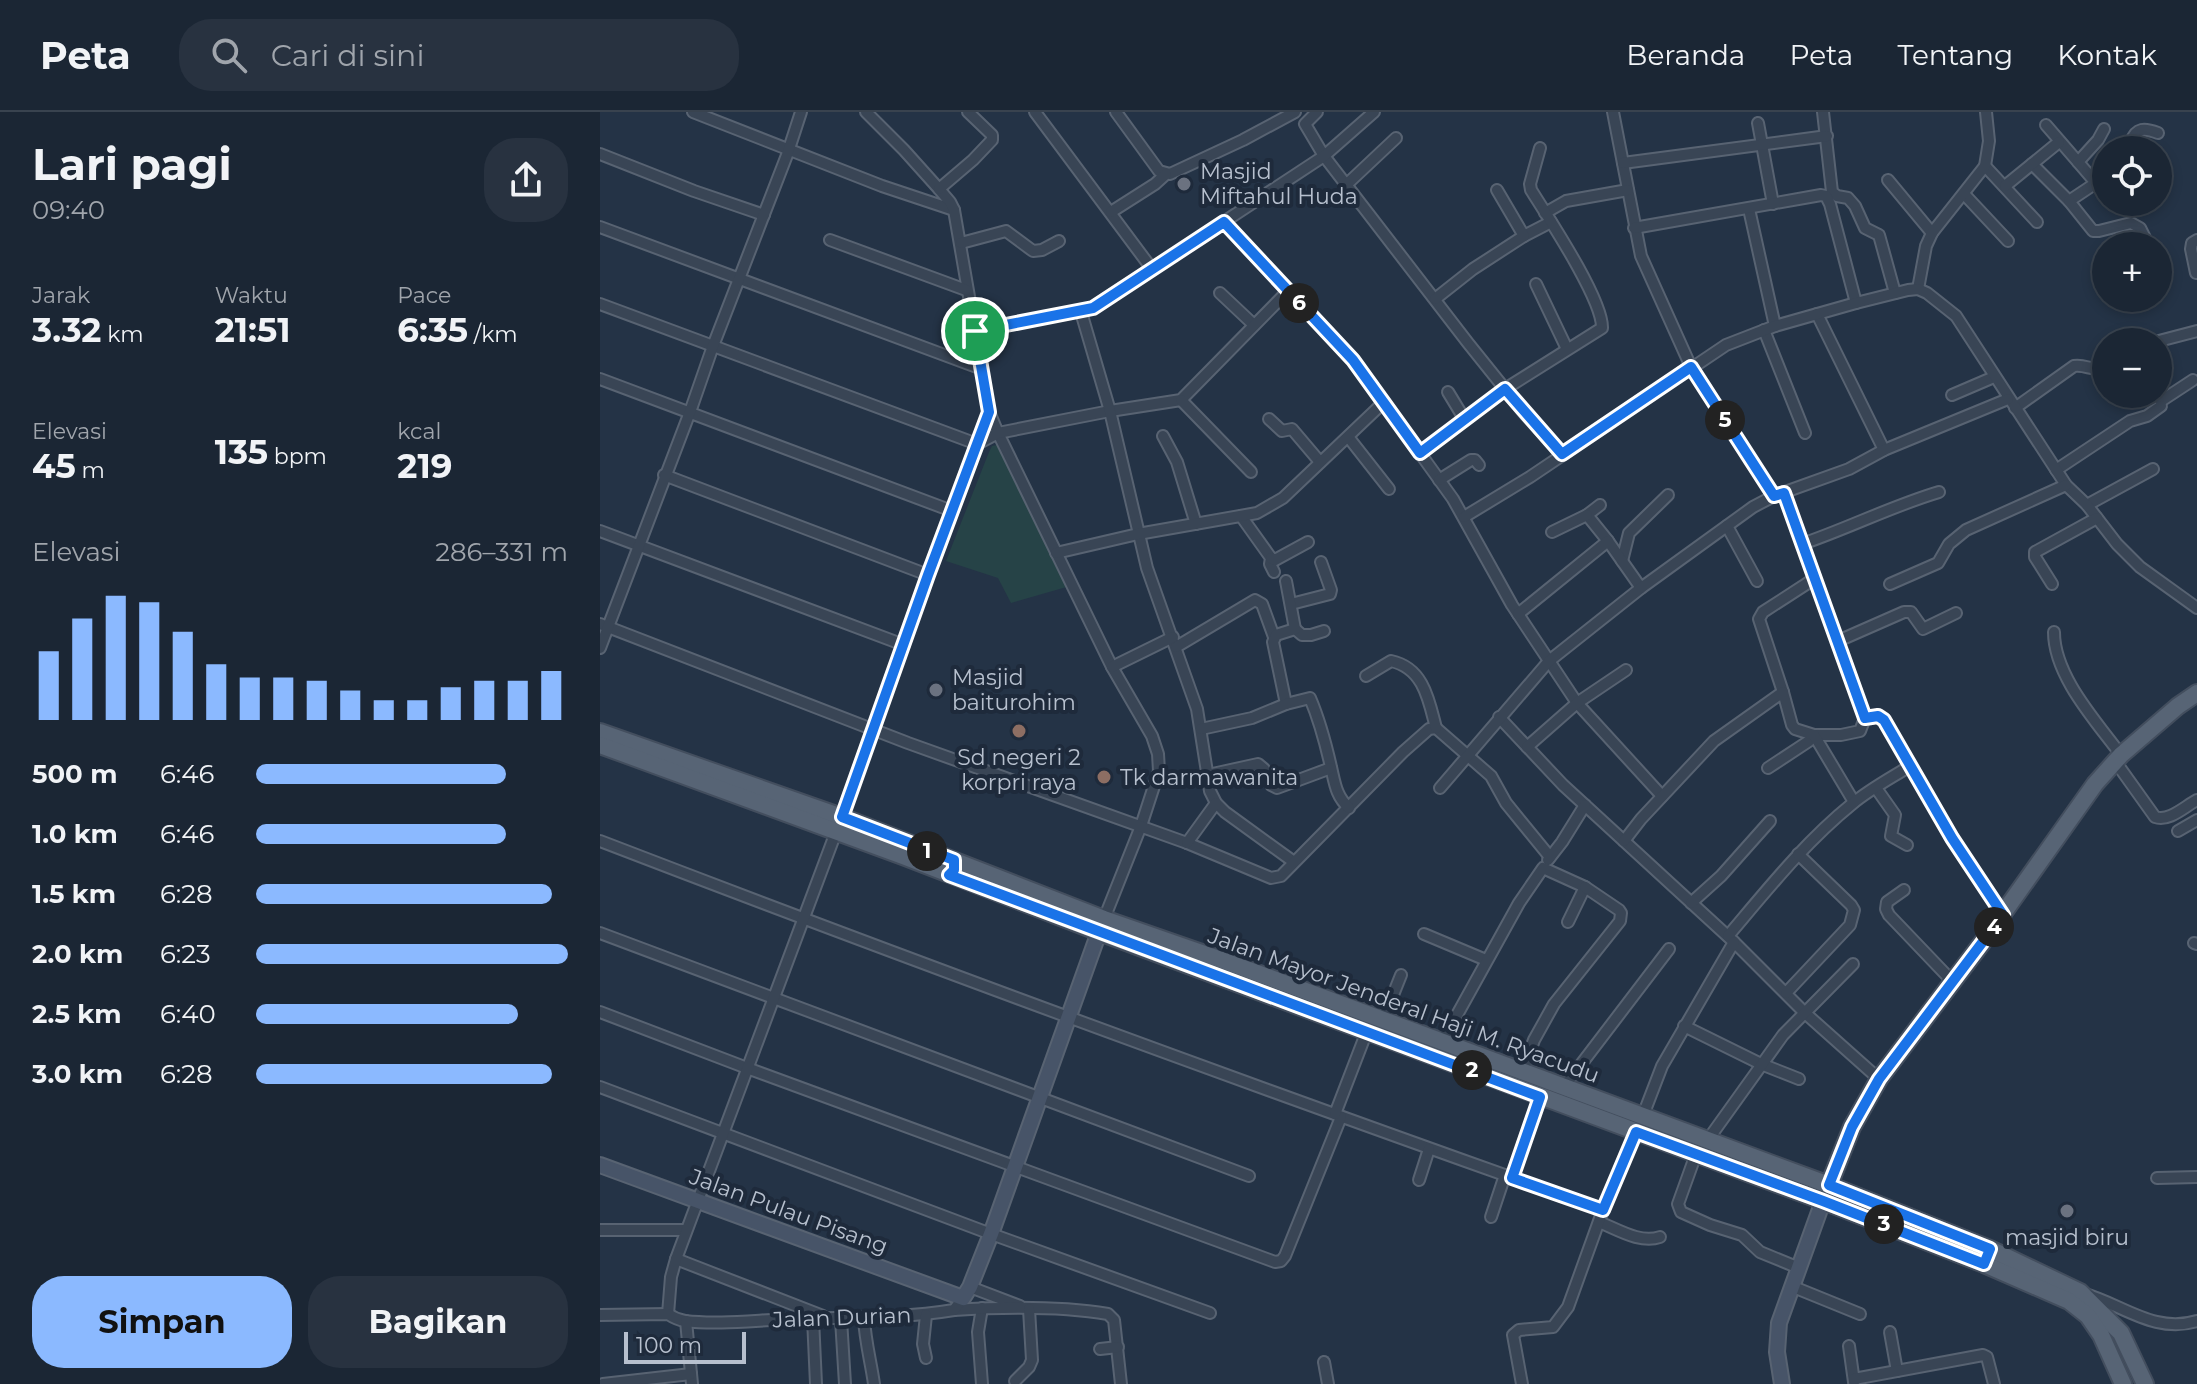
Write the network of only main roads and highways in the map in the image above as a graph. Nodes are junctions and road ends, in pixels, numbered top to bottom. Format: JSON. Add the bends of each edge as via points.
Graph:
{"nodes":[{"id":1,"x":2197,"y":693,"type":"edge"},
{"id":2,"x":600,"y":732,"type":"edge"},
{"id":3,"x":600,"y":745,"type":"edge"},
{"id":4,"x":839,"y":825,"type":"junction"},
{"id":5,"x":1101,"y":925,"type":"junction"},
{"id":6,"x":1492,"y":1070,"type":"junction"},
{"id":7,"x":1516,"y":1079,"type":"junction"},
{"id":8,"x":1639,"y":1125,"type":"junction"},
{"id":9,"x":1826,"y":1193,"type":"junction"},
{"id":10,"x":1987,"y":1256,"type":"junction"},
{"id":11,"x":2123,"y":1384,"type":"edge"},
{"id":12,"x":2145,"y":1384,"type":"edge"}],
"edges":[{"from":1,"to":9,"type":"main road","via":[[2118,758],[2063,826],[1879,1079],[1852,1127]]},
{"from":2,"to":4,"type":"main road","name":"Jalan Mayor Jenderal Haji M. Ryacudu"},
{"from":3,"to":4,"type":"main road","name":"Jalan Mayor Jenderal Haji M. Ryacudu"},
{"from":4,"to":5,"type":"main road","name":"Jalan Mayor Jenderal Haji M. Ryacudu"},
{"from":5,"to":6,"type":"main road","name":"Jalan Mayor Jenderal Haji M. Ryacudu","via":[[1367,1031]]},
{"from":5,"to":6,"type":"main road","name":"Jalan Mayor Jenderal Haji M. Ryacudu","via":[[1383,1020],[1466,1052]]},
{"from":6,"to":7,"type":"main road","name":"Jalan Mayor Jenderal Haji M. Ryacudu"},
{"from":7,"to":8,"type":"main road","name":"Jalan Mayor Jenderal Haji M. Ryacudu","via":[[1563,1088]]},
{"from":7,"to":8,"type":"main road","name":"Jalan Mayor Jenderal Haji M. Ryacudu","via":[[1540,1097]]},
{"from":8,"to":9,"type":"main road","name":"Jalan Mayor Jenderal Haji M. Ryacudu"},
{"from":9,"to":10,"type":"main road","name":"Jalan Mayor Jenderal Haji M. Ryacudu"},
{"from":10,"to":11,"type":"main road","name":"Jalan Mayor Jenderal Haji M. Ryacudu","via":[[2088,1316]]},
{"from":10,"to":12,"type":"main road","name":"Jalan Mayor Jenderal Haji M. Ryacudu","via":[[2080,1292],[2121,1333]]}]}
